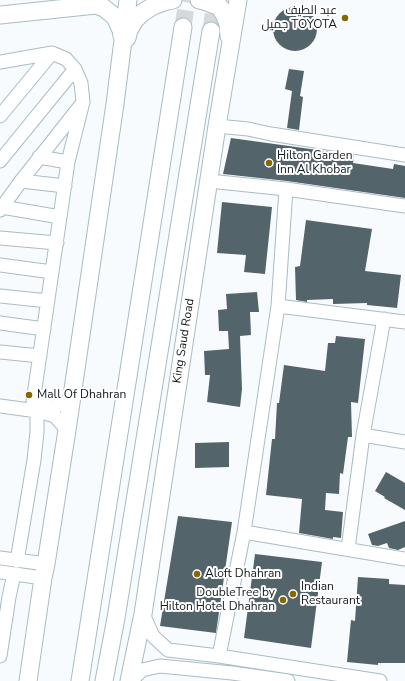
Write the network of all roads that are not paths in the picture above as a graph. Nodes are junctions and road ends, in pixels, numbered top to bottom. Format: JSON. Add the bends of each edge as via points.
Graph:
{"nodes":[{"id":1,"x":67,"y":0,"type":"edge"},
{"id":2,"x":128,"y":0,"type":"edge"},
{"id":3,"x":173,"y":0,"type":"edge"},
{"id":4,"x":199,"y":0,"type":"edge"},
{"id":5,"x":238,"y":0,"type":"edge"},
{"id":6,"x":250,"y":0,"type":"edge"},
{"id":7,"x":0,"y":15,"type":"edge"},
{"id":8,"x":184,"y":28,"type":"tunnel mouth"},
{"id":9,"x":211,"y":32,"type":"tunnel mouth"},
{"id":10,"x":123,"y":43,"type":"junction"},
{"id":11,"x":230,"y":46,"type":"junction"},
{"id":12,"x":52,"y":53,"type":"junction"},
{"id":13,"x":2,"y":64,"type":"edge"},
{"id":14,"x":120,"y":64,"type":"junction"},
{"id":15,"x":76,"y":70,"type":"junction"},
{"id":16,"x":225,"y":77,"type":"junction"},
{"id":17,"x":83,"y":102,"type":"junction"},
{"id":18,"x":0,"y":116,"type":"edge"},
{"id":19,"x":217,"y":126,"type":"junction"},
{"id":20,"x":405,"y":155,"type":"edge"},
{"id":21,"x":39,"y":157,"type":"junction"},
{"id":22,"x":0,"y":161,"type":"edge"},
{"id":23,"x":68,"y":162,"type":"junction"},
{"id":24,"x":21,"y":181,"type":"junction"},
{"id":25,"x":209,"y":181,"type":"junction"},
{"id":26,"x":65,"y":186,"type":"junction"},
{"id":27,"x":286,"y":189,"type":"junction"},
{"id":28,"x":3,"y":202,"type":"edge"},
{"id":29,"x":405,"y":206,"type":"edge"},
{"id":30,"x":60,"y":217,"type":"junction"},
{"id":31,"x":0,"y":238,"type":"edge"},
{"id":32,"x":57,"y":243,"type":"junction"},
{"id":33,"x":0,"y":265,"type":"edge"},
{"id":34,"x":52,"y":272,"type":"junction"},
{"id":35,"x":0,"y":296,"type":"edge"},
{"id":36,"x":48,"y":301,"type":"junction"},
{"id":37,"x":278,"y":306,"type":"junction"},
{"id":38,"x":384,"y":319,"type":"junction"},
{"id":39,"x":405,"y":322,"type":"edge"},
{"id":40,"x":0,"y":323,"type":"edge"},
{"id":41,"x":44,"y":329,"type":"junction"},
{"id":42,"x":0,"y":352,"type":"edge"},
{"id":43,"x":40,"y":356,"type":"junction"},
{"id":44,"x":0,"y":397,"type":"edge"},
{"id":45,"x":71,"y":400,"type":"junction"},
{"id":46,"x":0,"y":406,"type":"edge"},
{"id":47,"x":35,"y":406,"type":"junction"},
{"id":48,"x":68,"y":430,"type":"junction"},
{"id":49,"x":363,"y":436,"type":"junction"},
{"id":50,"x":405,"y":442,"type":"edge"},
{"id":51,"x":244,"y":532,"type":"junction"},
{"id":52,"x":348,"y":549,"type":"junction"},
{"id":53,"x":0,"y":558,"type":"edge"},
{"id":54,"x":405,"y":559,"type":"edge"},
{"id":55,"x":16,"y":567,"type":"junction"},
{"id":56,"x":45,"y":571,"type":"junction"},
{"id":57,"x":0,"y":572,"type":"edge"},
{"id":58,"x":143,"y":614,"type":"junction"},
{"id":59,"x":0,"y":656,"type":"edge"},
{"id":60,"x":219,"y":656,"type":"junction"},
{"id":61,"x":232,"y":677,"type":"edge"},
{"id":62,"x":28,"y":681,"type":"edge"},
{"id":63,"x":80,"y":681,"type":"edge"},
{"id":64,"x":104,"y":681,"type":"edge"},
{"id":65,"x":129,"y":681,"type":"edge"},
{"id":66,"x":133,"y":681,"type":"edge"},
{"id":67,"x":288,"y":681,"type":"edge"},
{"id":68,"x":380,"y":681,"type":"edge"}],
"edges":[{"from":1,"to":7,"type":"main road"},
{"from":2,"to":10,"type":"main road"},
{"from":3,"to":14,"type":"main road","via":[[152,6],[135,20],[129,30]]},
{"from":4,"to":11,"type":"main road","via":[[220,7],[228,24]]},
{"from":5,"to":11,"type":"main road","name":"King Saud Road"},
{"from":6,"to":16,"type":"main road"},
{"from":7,"to":10,"type":"main road","via":[[96,5],[115,17]]},
{"from":8,"to":63,"type":"main road"},
{"from":9,"to":64,"type":"main road","name":"King Saud Road"},
{"from":10,"to":14,"type":"main road"},
{"from":11,"to":16,"type":"main road","name":"King Saud Road"},
{"from":12,"to":13,"type":"street"},
{"from":12,"to":15,"type":"street","via":[[66,59]]},
{"from":12,"to":18,"type":"street"},
{"from":14,"to":45,"type":"main road"},
{"from":15,"to":17,"type":"street","via":[[81,83]]},
{"from":15,"to":22,"type":"street"},
{"from":16,"to":19,"type":"main road","name":"King Saud Road"},
{"from":17,"to":21,"type":"street"},
{"from":17,"to":23,"type":"street"},
{"from":19,"to":20,"type":"street"},
{"from":19,"to":25,"type":"main road","name":"King Saud Road"},
{"from":21,"to":23,"type":"street"},
{"from":21,"to":24,"type":"street"},
{"from":23,"to":26,"type":"street"},
{"from":24,"to":26,"type":"street"},
{"from":24,"to":28,"type":"street"},
{"from":25,"to":27,"type":"street"},
{"from":25,"to":58,"type":"main road","name":"King Saud Road"},
{"from":26,"to":30,"type":"street"},
{"from":27,"to":29,"type":"street"},
{"from":27,"to":37,"type":"street"},
{"from":28,"to":30,"type":"street"},
{"from":30,"to":32,"type":"street"},
{"from":31,"to":32,"type":"street"},
{"from":32,"to":34,"type":"street"},
{"from":33,"to":34,"type":"street"},
{"from":34,"to":36,"type":"street"},
{"from":35,"to":36,"type":"street"},
{"from":36,"to":41,"type":"street"},
{"from":37,"to":38,"type":"street"},
{"from":37,"to":51,"type":"street"},
{"from":38,"to":39,"type":"street"},
{"from":38,"to":49,"type":"street"},
{"from":40,"to":41,"type":"street"},
{"from":41,"to":43,"type":"street"},
{"from":42,"to":43,"type":"street"},
{"from":43,"to":47,"type":"street"},
{"from":44,"to":47,"type":"street"},
{"from":45,"to":47,"type":"street","via":[[54,407]]},
{"from":45,"to":48,"type":"main road"},
{"from":46,"to":47,"type":"street"},
{"from":47,"to":48,"type":"street","via":[[55,416]]},
{"from":47,"to":55,"type":"street","via":[[37,432],[34,460]]},
{"from":48,"to":56,"type":"main road"},
{"from":49,"to":50,"type":"street"},
{"from":49,"to":52,"type":"street"},
{"from":51,"to":52,"type":"street"},
{"from":51,"to":60,"type":"street"},
{"from":52,"to":54,"type":"street"},
{"from":53,"to":55,"type":"street"},
{"from":55,"to":56,"type":"street"},
{"from":55,"to":57,"type":"street"},
{"from":55,"to":59,"type":"street"},
{"from":56,"to":62,"type":"main road"},
{"from":58,"to":60,"type":"street","via":[[153,636],[168,650]]},
{"from":58,"to":65,"type":"main road","name":"King Saud Road"},
{"from":60,"to":68,"type":"street"},
{"from":61,"to":66,"type":"street","via":[[160,666],[142,670]]},
{"from":61,"to":67,"type":"street"}]}
